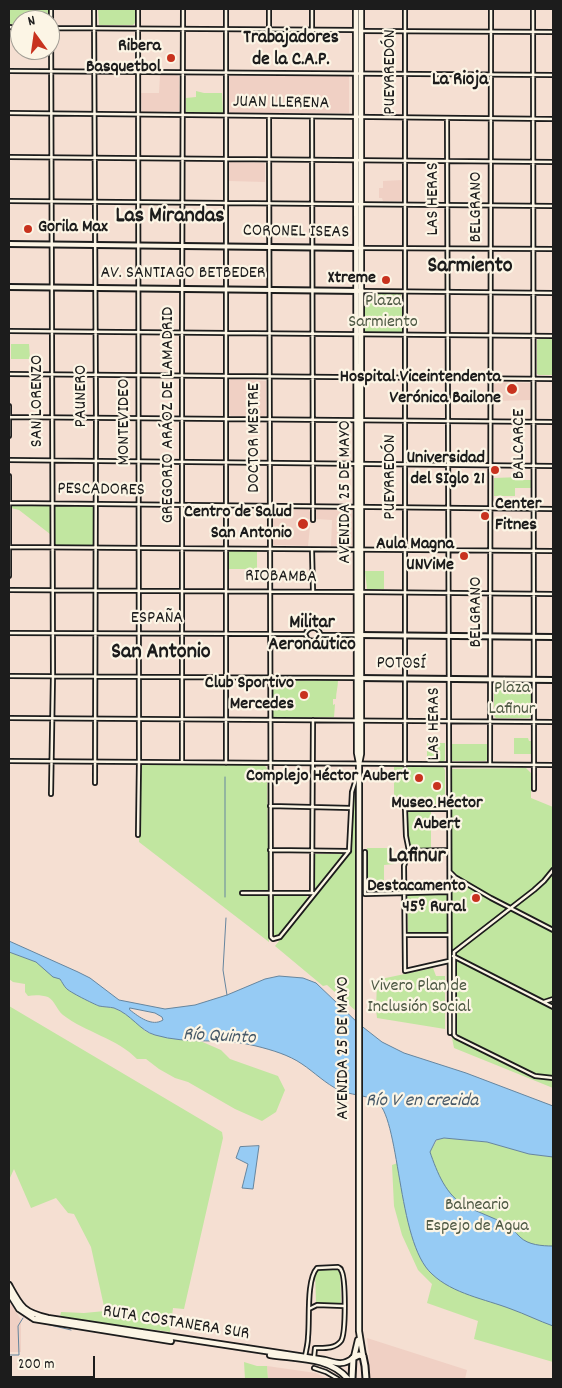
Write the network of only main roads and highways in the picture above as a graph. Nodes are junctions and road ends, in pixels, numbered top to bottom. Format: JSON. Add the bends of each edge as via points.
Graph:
{"nodes":[{"id":1,"x":356,"y":9,"type":"edge"},
{"id":2,"x":361,"y":9,"type":"edge"},
{"id":3,"x":358,"y":31,"type":"junction"},
{"id":4,"x":9,"y":1285,"type":"edge"},
{"id":5,"x":9,"y":1293,"type":"edge"},
{"id":6,"x":359,"y":1331,"type":"junction"},
{"id":7,"x":363,"y":1356,"type":"junction"},
{"id":8,"x":353,"y":1358,"type":"junction"},
{"id":9,"x":350,"y":1379,"type":"edge"},
{"id":10,"x":366,"y":1379,"type":"edge"}],
"edges":[{"from":1,"to":3,"type":"main road","name":"AVENIDA 25 DE MAYO"},
{"from":2,"to":3,"type":"main road","name":"AVENIDA 25 DE MAYO"},
{"from":3,"to":6,"type":"main road","name":"AVENIDA 25 DE MAYO","via":[[359,720],[362,754],[359,764]]},
{"from":4,"to":8,"type":"main road","name":"RUTA COSTANERA SUR","via":[[21,1307],[34,1315],[341,1364]]},
{"from":5,"to":9,"type":"main road","name":"RUTA COSTANERA SUR","via":[[19,1309],[34,1320],[314,1361],[333,1366]]},
{"from":6,"to":7,"type":"main road","name":"AVENIDA 25 DE MAYO"},
{"from":6,"to":8,"type":"main road","name":"AVENIDA 25 DE MAYO"},
{"from":7,"to":8,"type":"highway"},
{"from":7,"to":10,"type":"highway"},
{"from":8,"to":9,"type":"highway"}]}
